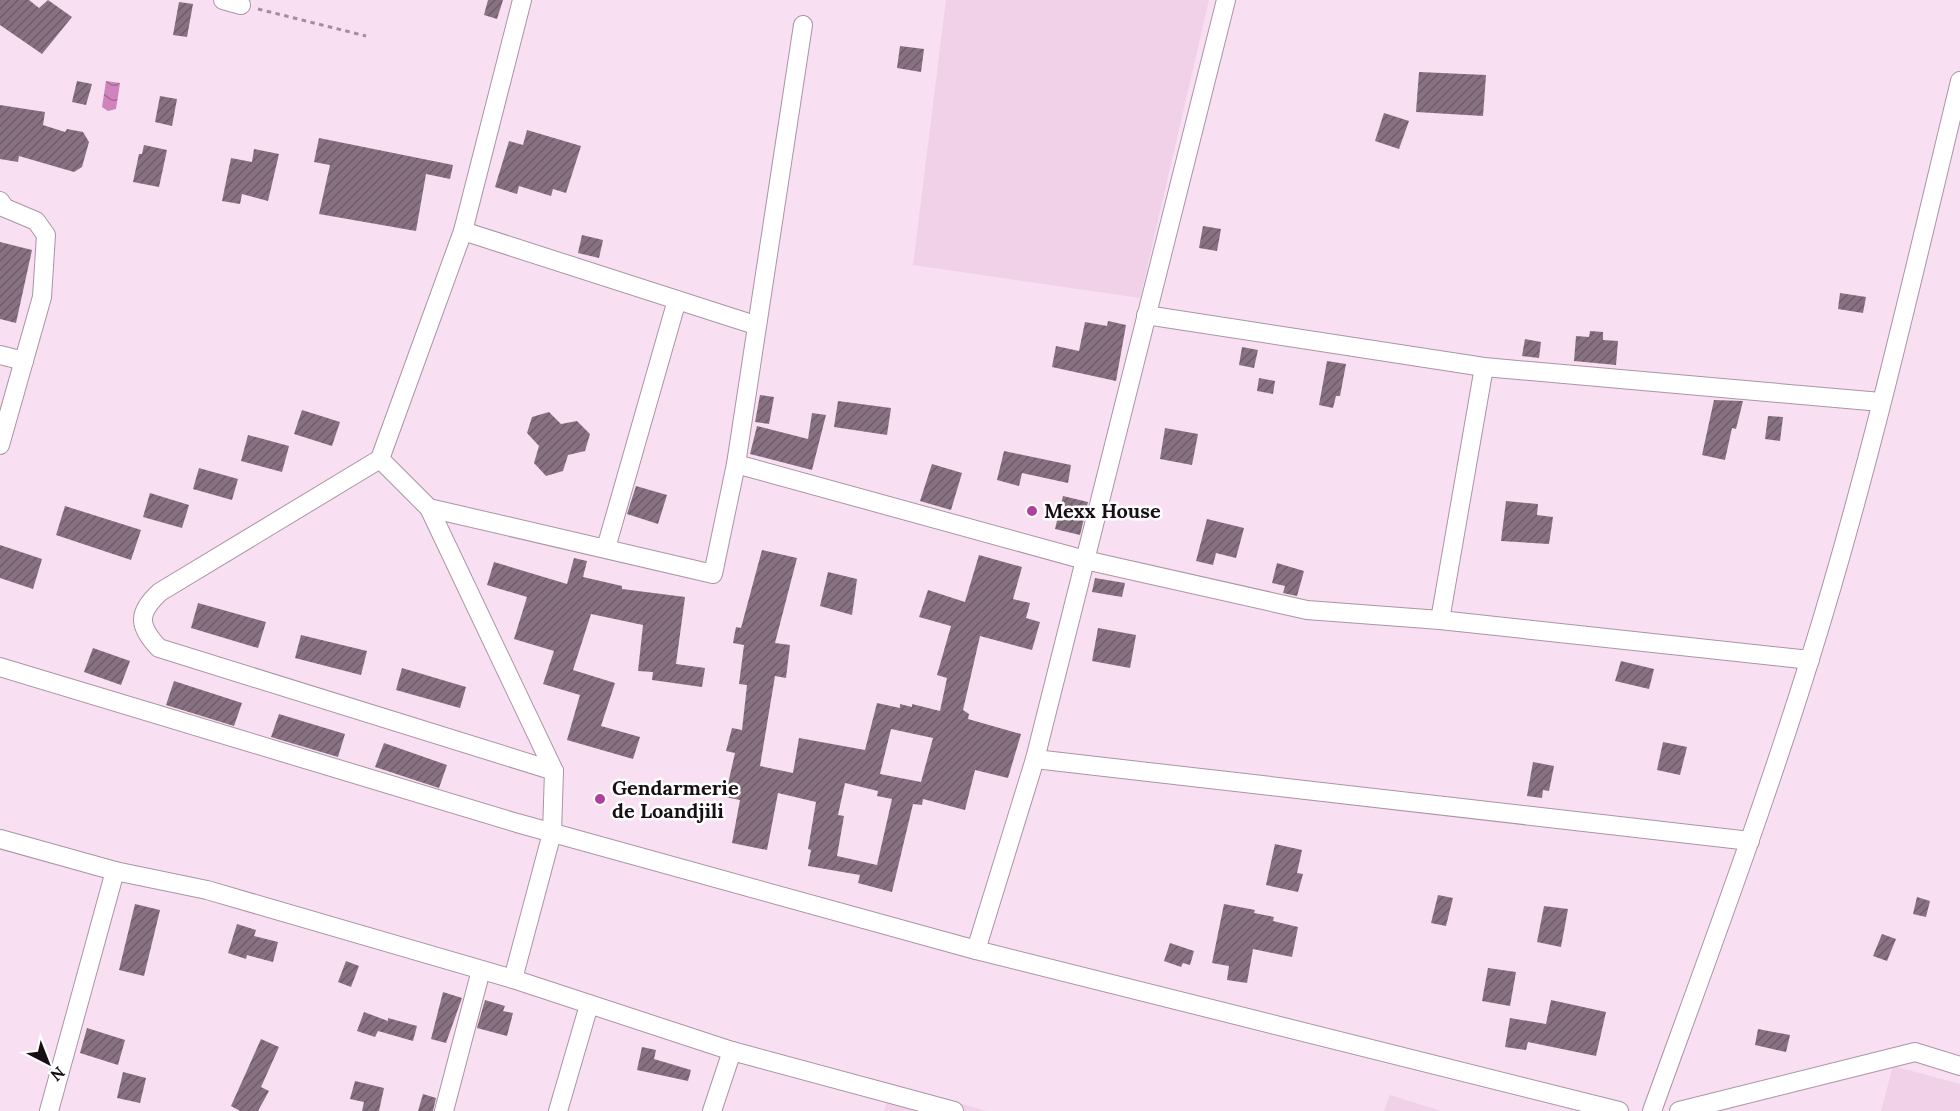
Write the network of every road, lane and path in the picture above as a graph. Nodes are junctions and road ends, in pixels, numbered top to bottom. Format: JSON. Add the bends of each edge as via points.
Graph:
{"nodes":[{"id":1,"x":223,"y":0,"type":"edge"},
{"id":2,"x":522,"y":0,"type":"edge"},
{"id":3,"x":1226,"y":0,"type":"edge"},
{"id":4,"x":241,"y":5,"type":"joint"},
{"id":5,"x":803,"y":25,"type":"dead end"},
{"id":6,"x":366,"y":36,"type":"dead end"},
{"id":7,"x":1960,"y":81,"type":"edge"},
{"id":8,"x":0,"y":201,"type":"edge"},
{"id":9,"x":463,"y":231,"type":"junction"},
{"id":10,"x":677,"y":300,"type":"junction"},
{"id":11,"x":1146,"y":315,"type":"junction"},
{"id":12,"x":755,"y":325,"type":"junction"},
{"id":13,"x":0,"y":355,"type":"edge"},
{"id":14,"x":24,"y":361,"type":"junction"},
{"id":15,"x":1484,"y":367,"type":"junction"},
{"id":16,"x":1881,"y":402,"type":"junction"},
{"id":17,"x":0,"y":445,"type":"edge"},
{"id":18,"x":380,"y":459,"type":"junction"},
{"id":19,"x":735,"y":464,"type":"junction"},
{"id":20,"x":429,"y":508,"type":"junction"},
{"id":21,"x":606,"y":548,"type":"junction"},
{"id":22,"x":1084,"y":560,"type":"junction"},
{"id":23,"x":1440,"y":620,"type":"junction"},
{"id":24,"x":1810,"y":660,"type":"junction"},
{"id":25,"x":0,"y":667,"type":"edge"},
{"id":26,"x":1035,"y":759,"type":"junction"},
{"id":27,"x":554,"y":771,"type":"junction"},
{"id":28,"x":552,"y":833,"type":"junction"},
{"id":29,"x":0,"y":839,"type":"edge"},
{"id":30,"x":1750,"y":841,"type":"junction"},
{"id":31,"x":115,"y":871,"type":"junction"},
{"id":32,"x":976,"y":950,"type":"junction"},
{"id":33,"x":481,"y":970,"type":"junction"},
{"id":34,"x":513,"y":979,"type":"junction"},
{"id":35,"x":589,"y":1005,"type":"junction"},
{"id":36,"x":732,"y":1051,"type":"junction"},
{"id":37,"x":1960,"y":1066,"type":"edge"},
{"id":38,"x":48,"y":1111,"type":"edge"},
{"id":39,"x":444,"y":1111,"type":"edge"},
{"id":40,"x":558,"y":1111,"type":"edge"},
{"id":41,"x":712,"y":1111,"type":"edge"},
{"id":42,"x":954,"y":1111,"type":"edge"},
{"id":43,"x":1619,"y":1111,"type":"edge"},
{"id":44,"x":1652,"y":1111,"type":"edge"},
{"id":45,"x":1679,"y":1111,"type":"edge"}],
"edges":[{"from":1,"to":4,"type":"street"},
{"from":2,"to":9,"type":"street"},
{"from":3,"to":11,"type":"street"},
{"from":4,"to":6,"type":"path"},
{"from":5,"to":12,"type":"street"},
{"from":7,"to":16,"type":"street"},
{"from":8,"to":14,"type":"street","via":[[5,208],[36,221],[46,236],[42,297]]},
{"from":9,"to":10,"type":"street"},
{"from":9,"to":18,"type":"street"},
{"from":10,"to":12,"type":"street"},
{"from":10,"to":21,"type":"street"},
{"from":11,"to":15,"type":"street"},
{"from":11,"to":22,"type":"street"},
{"from":12,"to":19,"type":"street"},
{"from":13,"to":14,"type":"street"},
{"from":14,"to":17,"type":"street"},
{"from":15,"to":16,"type":"street"},
{"from":15,"to":23,"type":"street"},
{"from":16,"to":24,"type":"street"},
{"from":18,"to":20,"type":"street"},
{"from":18,"to":27,"type":"street","via":[[159,592],[142,612],[148,637],[159,648],[178,655]]},
{"from":19,"to":21,"type":"street","via":[[713,574]]},
{"from":19,"to":22,"type":"street"},
{"from":20,"to":21,"type":"street"},
{"from":20,"to":27,"type":"street"},
{"from":22,"to":23,"type":"street","via":[[1307,610]]},
{"from":22,"to":26,"type":"street"},
{"from":23,"to":24,"type":"street"},
{"from":24,"to":30,"type":"street"},
{"from":25,"to":28,"type":"street"},
{"from":26,"to":30,"type":"street"},
{"from":26,"to":32,"type":"street"},
{"from":27,"to":28,"type":"street"},
{"from":28,"to":32,"type":"street"},
{"from":28,"to":34,"type":"street"},
{"from":29,"to":31,"type":"street"},
{"from":30,"to":44,"type":"street"},
{"from":31,"to":33,"type":"street","via":[[207,890]]},
{"from":31,"to":38,"type":"street"},
{"from":32,"to":43,"type":"street"},
{"from":33,"to":34,"type":"street"},
{"from":33,"to":39,"type":"street"},
{"from":34,"to":35,"type":"street"},
{"from":35,"to":36,"type":"street"},
{"from":35,"to":40,"type":"street"},
{"from":36,"to":41,"type":"street"},
{"from":36,"to":42,"type":"street"},
{"from":37,"to":45,"type":"street","via":[[1915,1052]]}]}
